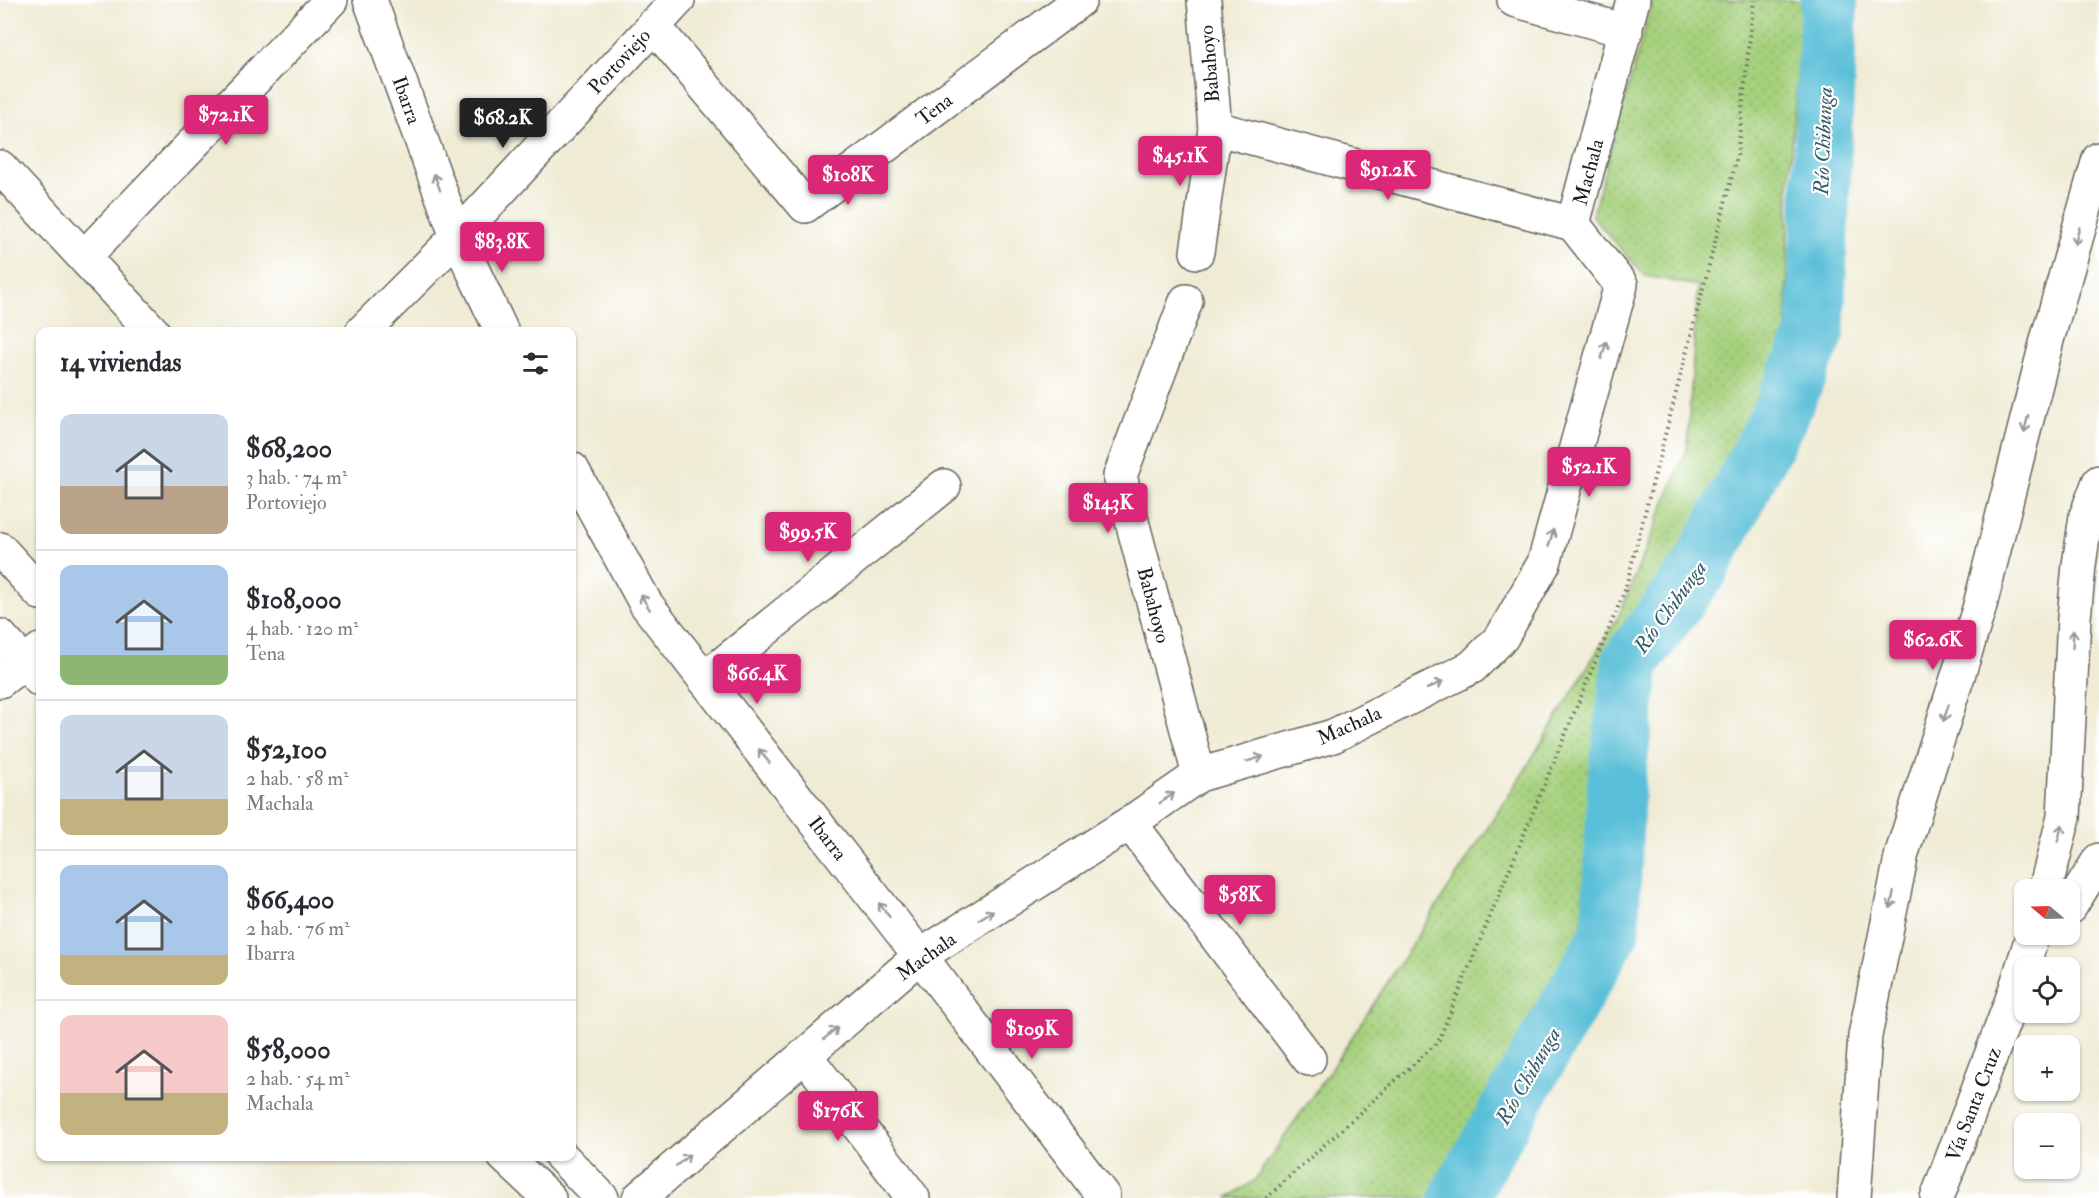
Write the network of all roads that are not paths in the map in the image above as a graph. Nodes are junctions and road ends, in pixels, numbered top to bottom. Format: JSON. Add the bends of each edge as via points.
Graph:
{"nodes":[{"id":1,"x":331,"y":0,"type":"edge"},
{"id":2,"x":370,"y":0,"type":"edge"},
{"id":3,"x":678,"y":0,"type":"edge"},
{"id":4,"x":1080,"y":0,"type":"edge"},
{"id":5,"x":1204,"y":0,"type":"edge"},
{"id":6,"x":1514,"y":0,"type":"edge"},
{"id":7,"x":1630,"y":15,"type":"edge"},
{"id":8,"x":653,"y":25,"type":"junction"},
{"id":9,"x":1215,"y":128,"type":"junction"},
{"id":10,"x":2099,"y":159,"type":"edge"},
{"id":11,"x":0,"y":167,"type":"edge"},
{"id":12,"x":1574,"y":224,"type":"junction"},
{"id":13,"x":457,"y":237,"type":"junction"},
{"id":14,"x":1197,"y":252,"type":"dead end"},
{"id":15,"x":84,"y":257,"type":"junction"},
{"id":16,"x":1186,"y":301,"type":"dead end"},
{"id":17,"x":148,"y":327,"type":"edge"},
{"id":18,"x":368,"y":327,"type":"edge"},
{"id":19,"x":500,"y":327,"type":"edge"},
{"id":20,"x":576,"y":476,"type":"edge"},
{"id":21,"x":2099,"y":482,"type":"edge"},
{"id":22,"x":944,"y":486,"type":"dead end"},
{"id":23,"x":0,"y":549,"type":"edge"},
{"id":24,"x":36,"y":589,"type":"edge"},
{"id":25,"x":0,"y":636,"type":"edge"},
{"id":26,"x":26,"y":668,"type":"edge"},
{"id":27,"x":704,"y":679,"type":"junction"},
{"id":28,"x":1199,"y":776,"type":"junction"},
{"id":29,"x":1131,"y":823,"type":"junction"},
{"id":30,"x":2099,"y":860,"type":"edge"},
{"id":31,"x":2048,"y":879,"type":"edge"},
{"id":32,"x":2080,"y":891,"type":"edge"},
{"id":33,"x":920,"y":956,"type":"junction"},
{"id":34,"x":2014,"y":1000,"type":"edge"},
{"id":35,"x":805,"y":1055,"type":"junction"},
{"id":36,"x":1309,"y":1059,"type":"dead end"},
{"id":37,"x":509,"y":1161,"type":"edge"},
{"id":38,"x":566,"y":1161,"type":"edge"},
{"id":39,"x":1103,"y":1196,"type":"dead end"},
{"id":40,"x":549,"y":1198,"type":"edge"},
{"id":41,"x":602,"y":1198,"type":"edge"},
{"id":42,"x":639,"y":1198,"type":"edge"},
{"id":43,"x":913,"y":1198,"type":"edge"},
{"id":44,"x":1854,"y":1198,"type":"edge"},
{"id":45,"x":1937,"y":1198,"type":"edge"}],
"edges":[{"from":1,"to":15,"type":"street"},
{"from":13,"to":2,"type":"street","name":"Ibarra","one_way":true},
{"from":3,"to":8,"type":"street","name":"Portoviejo"},
{"from":4,"to":8,"type":"street","name":"Tena","via":[[805,206]]},
{"from":5,"to":9,"type":"street","name":"Babahoyo"},
{"from":6,"to":7,"type":"street"},
{"from":7,"to":12,"type":"street","name":"Machala"},
{"from":8,"to":13,"type":"street","name":"Portoviejo"},
{"from":9,"to":12,"type":"street"},
{"from":9,"to":14,"type":"street","name":"Babahoyo"},
{"from":10,"to":44,"type":"street","one_way":true,"via":[[2047,340],[1979,609],[1902,853],[1865,1036]]},
{"from":11,"to":15,"type":"street"},
{"from":28,"to":12,"type":"street","name":"Machala","one_way":true,"via":[[1333,736],[1472,667],[1502,636],[1544,564],[1622,285]]},
{"from":13,"to":18,"type":"street","name":"Portoviejo"},
{"from":13,"to":19,"type":"street","name":"Ibarra"},
{"from":15,"to":17,"type":"street"},
{"from":16,"to":28,"type":"street","name":"Babahoyo","via":[[1120,477]]},
{"from":27,"to":20,"type":"street","name":"Ibarra","one_way":true,"via":[[646,604]]},
{"from":31,"to":21,"type":"street","one_way":true,"via":[[2064,817],[2079,565],[2086,516]]},
{"from":22,"to":27,"type":"street"},
{"from":23,"to":24,"type":"street"},
{"from":25,"to":26,"type":"street"},
{"from":33,"to":27,"type":"street","name":"Ibarra","one_way":true},
{"from":29,"to":28,"type":"street","name":"Machala","one_way":true},
{"from":33,"to":29,"type":"street","name":"Machala","one_way":true},
{"from":29,"to":36,"type":"street"},
{"from":30,"to":32,"type":"street"},
{"from":35,"to":33,"type":"street","name":"Machala","one_way":true},
{"from":33,"to":39,"type":"street","name":"Ibarra"},
{"from":34,"to":45,"type":"street","name":"Vía Santa Cruz"},
{"from":42,"to":35,"type":"street","name":"Machala","one_way":true},
{"from":35,"to":43,"type":"street"},
{"from":37,"to":40,"type":"street"},
{"from":38,"to":41,"type":"street"}]}
